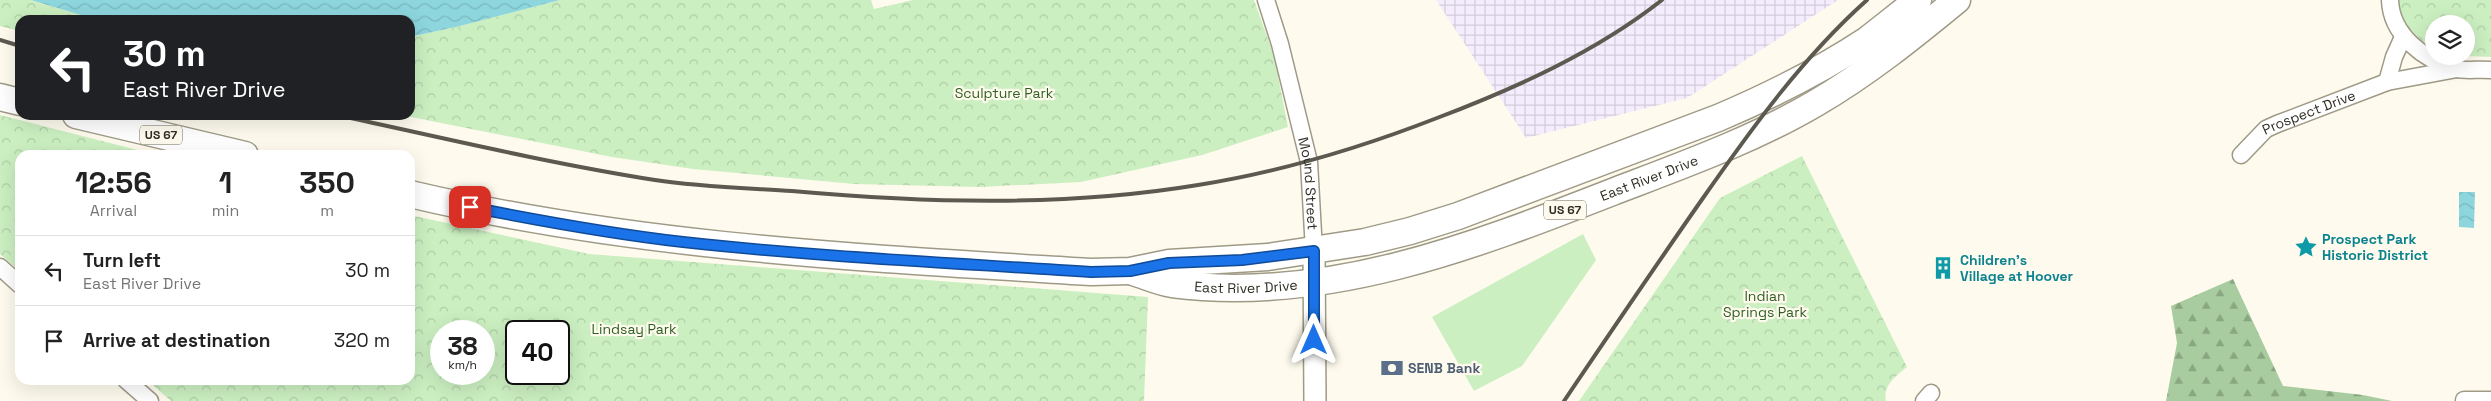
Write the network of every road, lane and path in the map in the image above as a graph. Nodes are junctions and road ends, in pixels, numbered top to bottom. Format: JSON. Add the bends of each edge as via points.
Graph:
{"nodes":[{"id":1,"x":1266,"y":0,"type":"edge"},
{"id":2,"x":1918,"y":0,"type":"edge"},
{"id":3,"x":1957,"y":0,"type":"edge"},
{"id":4,"x":2390,"y":0,"type":"edge"},
{"id":5,"x":2404,"y":37,"type":"junction"},
{"id":6,"x":2458,"y":69,"type":"junction"},
{"id":7,"x":2491,"y":70,"type":"edge"},
{"id":8,"x":2388,"y":82,"type":"junction"},
{"id":9,"x":0,"y":97,"type":"edge"},
{"id":10,"x":15,"y":101,"type":"edge"},
{"id":11,"x":97,"y":120,"type":"edge"},
{"id":12,"x":224,"y":150,"type":"edge"},
{"id":13,"x":2241,"y":155,"type":"dead end"},
{"id":14,"x":415,"y":195,"type":"edge"},
{"id":15,"x":1314,"y":251,"type":"junction"},
{"id":16,"x":0,"y":267,"type":"edge"},
{"id":17,"x":1130,"y":271,"type":"junction"},
{"id":18,"x":15,"y":280,"type":"edge"},
{"id":19,"x":1314,"y":282,"type":"junction"},
{"id":20,"x":132,"y":385,"type":"edge"},
{"id":21,"x":2464,"y":400,"type":"dead end"},
{"id":22,"x":2491,"y":400,"type":"edge"},
{"id":23,"x":150,"y":401,"type":"edge"},
{"id":24,"x":1315,"y":401,"type":"edge"}],
"edges":[{"from":1,"to":15,"type":"street","name":"Mound Street","via":[[1309,162]]},
{"from":2,"to":15,"type":"main road","name":"East River Drive","number":"US 67","via":[[1868,39],[1760,100],[1458,216],[1410,231]]},
{"from":3,"to":19,"type":"main road","name":"East River Drive","number":"US 67","via":[[1849,83],[1722,150],[1476,243],[1381,271]]},
{"from":4,"to":5,"type":"street","via":[[2394,22]]},
{"from":5,"to":6,"type":"street","via":[[2424,55]]},
{"from":5,"to":8,"type":"street","via":[[2394,57]]},
{"from":6,"to":7,"type":"street"},
{"from":6,"to":8,"type":"street","name":"Prospect Drive"},
{"from":8,"to":13,"type":"street","name":"Prospect Drive","via":[[2266,129]]},
{"from":9,"to":10,"type":"main road"},
{"from":11,"to":12,"type":"main road","number":"US 67"},
{"from":14,"to":17,"type":"main road","name":"East River Drive","number":"US 67","via":[[578,228],[682,242],[1091,272]]},
{"from":15,"to":17,"type":"main road","name":"East River Drive","number":"US 67","via":[[1242,260],[1169,263]]},
{"from":15,"to":19,"type":"street","name":"Mound Street"},
{"from":16,"to":18,"type":"street"},
{"from":17,"to":19,"type":"main road","name":"East River Drive","number":"US 67","via":[[1170,283],[1219,287]]},
{"from":19,"to":24,"type":"street","name":"Mound Street"},
{"from":20,"to":23,"type":"street"},
{"from":21,"to":22,"type":"street"}]}
